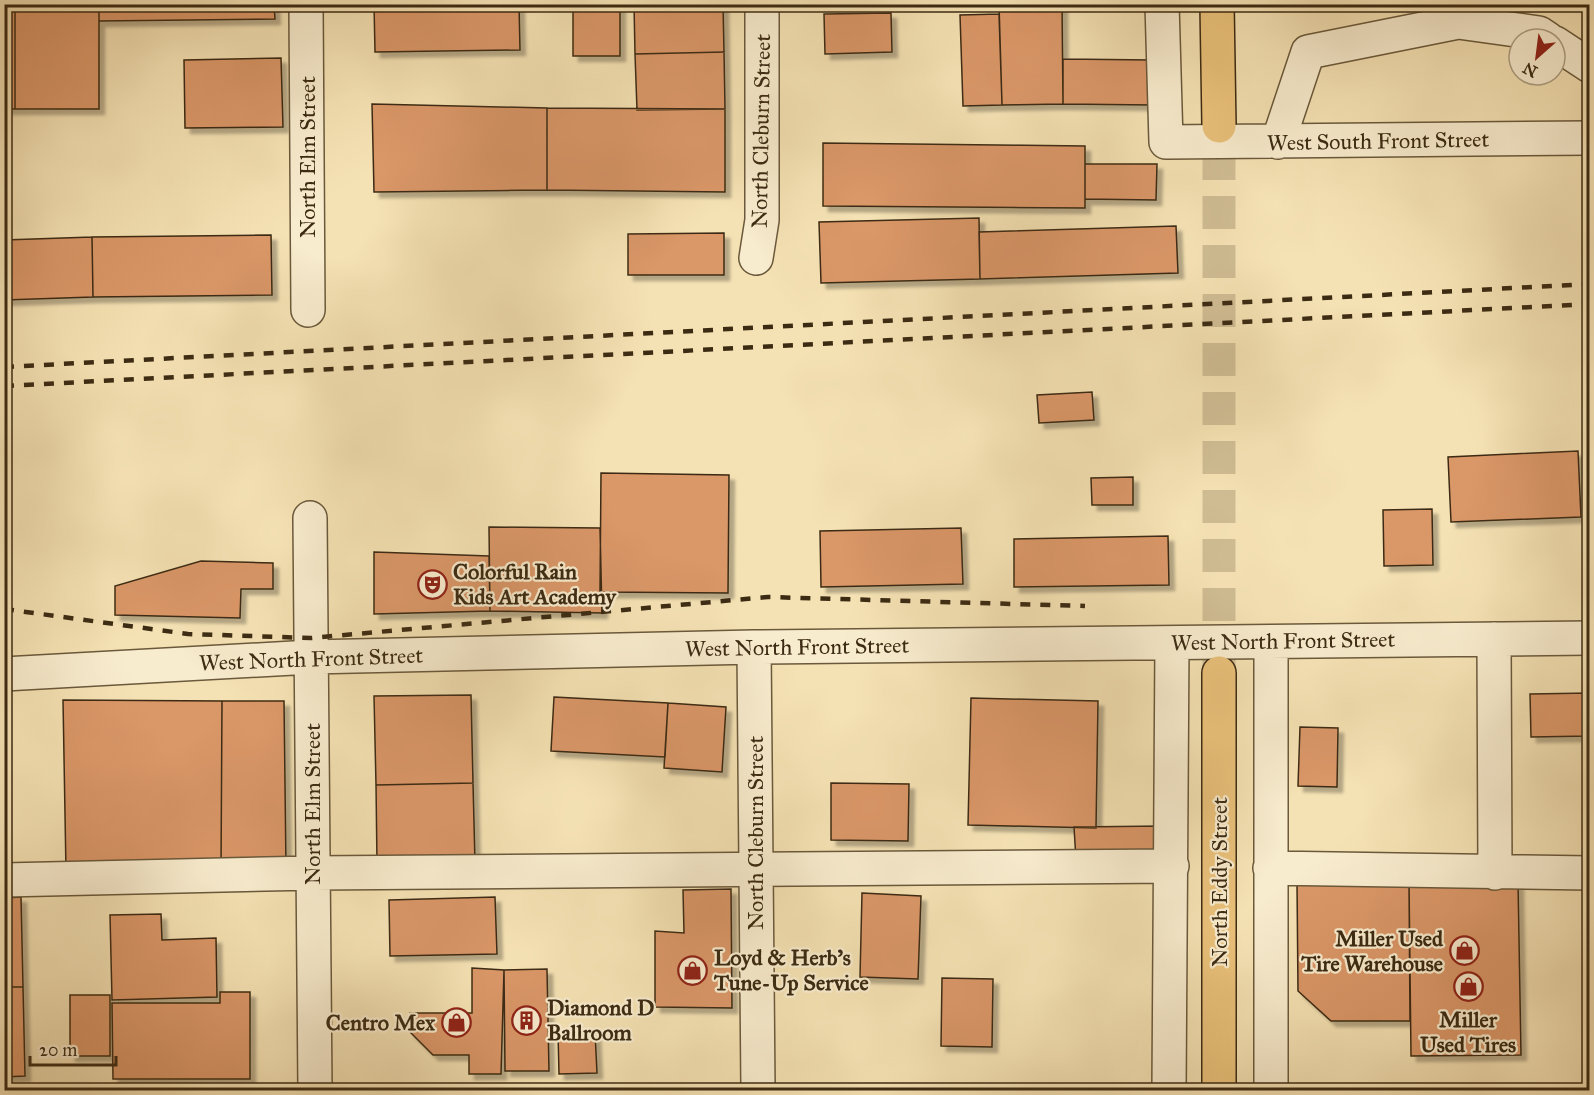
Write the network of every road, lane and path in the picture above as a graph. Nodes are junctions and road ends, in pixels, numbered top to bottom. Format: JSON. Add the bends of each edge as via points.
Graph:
{"nodes":[{"id":1,"x":306,"y":4,"type":"edge"},
{"id":2,"x":762,"y":4,"type":"edge"},
{"id":3,"x":1162,"y":4,"type":"edge"},
{"id":4,"x":1218,"y":4,"type":"edge"},
{"id":5,"x":1466,"y":13,"type":"edge"},
{"id":6,"x":1517,"y":27,"type":"edge"},
{"id":7,"x":1567,"y":51,"type":"edge"},
{"id":8,"x":1590,"y":66,"type":"edge"},
{"id":9,"x":1219,"y":126,"type":"tunnel mouth"},
{"id":10,"x":1590,"y":138,"type":"edge"},
{"id":11,"x":1278,"y":142,"type":"junction"},
{"id":12,"x":756,"y":258,"type":"dead end"},
{"id":13,"x":308,"y":310,"type":"dead end"},
{"id":14,"x":310,"y":518,"type":"dead end"},
{"id":15,"x":1590,"y":638,"type":"edge"},
{"id":16,"x":1494,"y":639,"type":"junction"},
{"id":17,"x":1172,"y":642,"type":"junction"},
{"id":18,"x":1271,"y":642,"type":"junction"},
{"id":19,"x":754,"y":647,"type":"junction"},
{"id":20,"x":311,"y":657,"type":"junction"},
{"id":21,"x":1219,"y":673,"type":"tunnel mouth"},
{"id":22,"x":4,"y":675,"type":"edge"},
{"id":23,"x":1172,"y":866,"type":"junction"},
{"id":24,"x":755,"y":868,"type":"junction"},
{"id":25,"x":1270,"y":868,"type":"junction"},
{"id":26,"x":313,"y":873,"type":"junction"},
{"id":27,"x":1495,"y":873,"type":"junction"},
{"id":28,"x":1590,"y":873,"type":"edge"},
{"id":29,"x":4,"y":880,"type":"edge"},
{"id":30,"x":315,"y":1090,"type":"edge"},
{"id":31,"x":758,"y":1090,"type":"edge"},
{"id":32,"x":1169,"y":1090,"type":"edge"},
{"id":33,"x":1220,"y":1090,"type":"edge"},
{"id":34,"x":1271,"y":1090,"type":"edge"}],
"edges":[{"from":1,"to":13,"type":"street","name":"North Elm Street"},
{"from":2,"to":12,"type":"street","name":"North Cleburn Street","via":[[762,220]]},
{"from":3,"to":11,"type":"street","name":"West South Front Street","via":[[1166,142]]},
{"from":4,"to":9,"type":"main road"},
{"from":5,"to":6,"type":"street"},
{"from":5,"to":11,"type":"street","via":[[1308,52]]},
{"from":7,"to":8,"type":"street"},
{"from":10,"to":11,"type":"street","name":"West South Front Street"},
{"from":14,"to":20,"type":"street","name":"North Elm Street"},
{"from":15,"to":16,"type":"street","name":"West North Front Street"},
{"from":16,"to":18,"type":"street","name":"West North Front Street"},
{"from":16,"to":27,"type":"street"},
{"from":17,"to":18,"type":"street","name":"West North Front Street"},
{"from":17,"to":19,"type":"street","name":"West North Front Street"},
{"from":17,"to":23,"type":"street"},
{"from":18,"to":25,"type":"street"},
{"from":19,"to":20,"type":"street","name":"West North Front Street"},
{"from":19,"to":24,"type":"street","name":"North Cleburn Street"},
{"from":20,"to":22,"type":"street","name":"West North Front Street"},
{"from":20,"to":26,"type":"street","name":"North Elm Street"},
{"from":21,"to":33,"type":"main road","name":"North Eddy Street"},
{"from":23,"to":24,"type":"street"},
{"from":23,"to":32,"type":"street"},
{"from":24,"to":26,"type":"street"},
{"from":24,"to":31,"type":"street","name":"North Cleburn Street"},
{"from":25,"to":27,"type":"street"},
{"from":25,"to":34,"type":"street"},
{"from":26,"to":29,"type":"street"},
{"from":26,"to":30,"type":"street","name":"North Elm Street"},
{"from":27,"to":28,"type":"street"}]}
